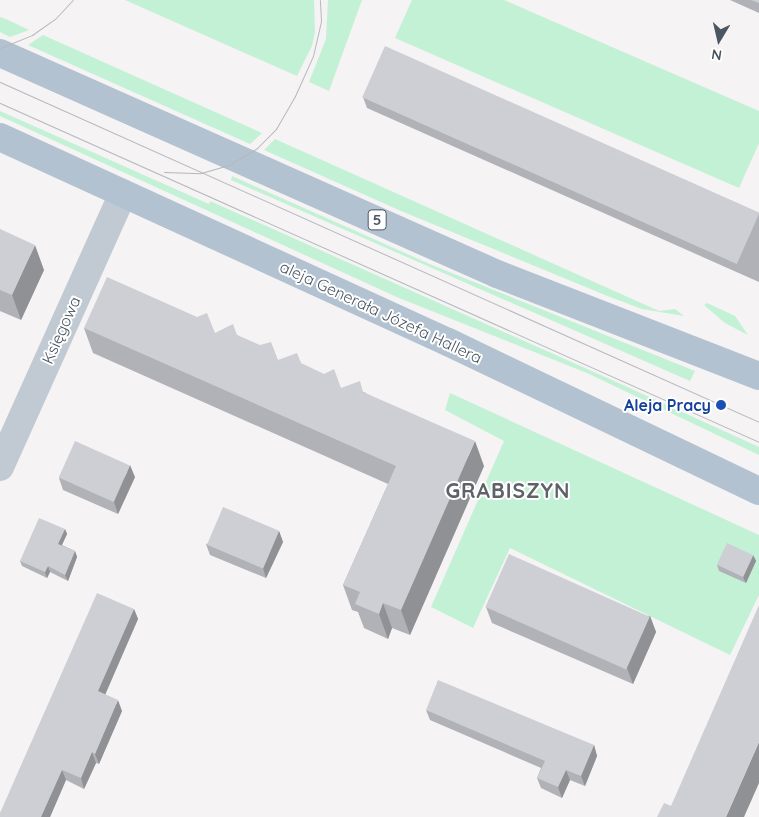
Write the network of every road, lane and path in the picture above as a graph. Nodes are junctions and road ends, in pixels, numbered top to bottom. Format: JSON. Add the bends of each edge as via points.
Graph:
{"nodes":[{"id":1,"x":0,"y":54,"type":"edge"},
{"id":2,"x":0,"y":137,"type":"edge"},
{"id":3,"x":123,"y":193,"type":"junction"},
{"id":4,"x":759,"y":376,"type":"edge"},
{"id":5,"x":0,"y":467,"type":"edge"},
{"id":6,"x":759,"y":491,"type":"edge"}],
"edges":[{"from":1,"to":4,"type":"main road","number":"5","via":[[497,274]]},
{"from":2,"to":3,"type":"main road","name":"aleja Generała Józefa Hallera"},
{"from":3,"to":5,"type":"street","name":"Księgowa"},
{"from":3,"to":6,"type":"main road","name":"aleja Generała Józefa Hallera","via":[[448,342]]}]}
